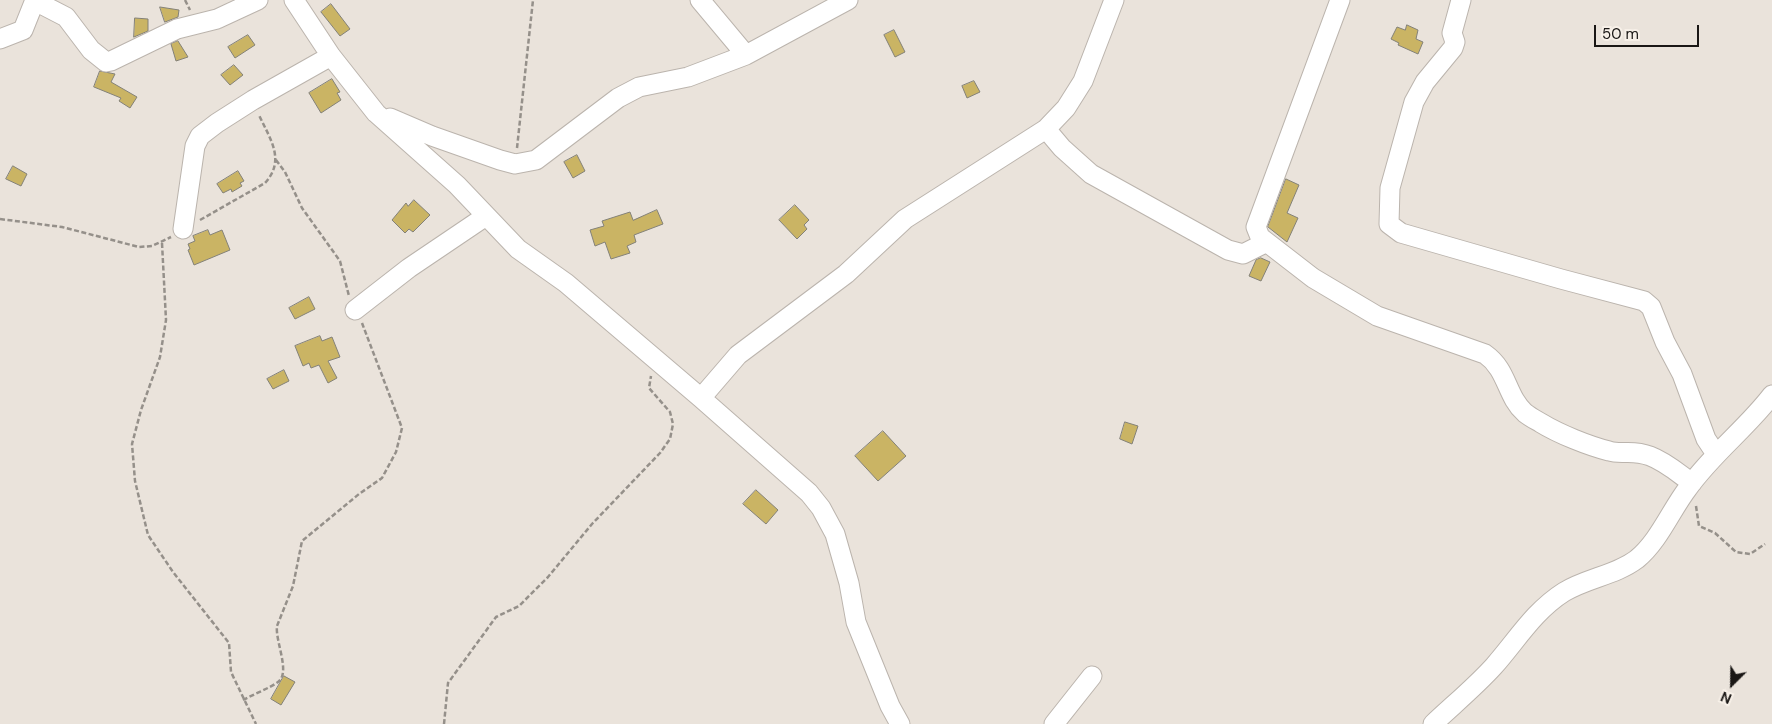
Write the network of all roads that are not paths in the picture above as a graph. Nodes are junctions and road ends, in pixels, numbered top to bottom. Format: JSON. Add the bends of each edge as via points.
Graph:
{"nodes":[{"id":1,"x":35,"y":0,"type":"edge"},
{"id":2,"x":258,"y":0,"type":"edge"},
{"id":3,"x":294,"y":0,"type":"edge"},
{"id":4,"x":700,"y":0,"type":"edge"},
{"id":5,"x":848,"y":0,"type":"edge"},
{"id":6,"x":1114,"y":0,"type":"edge"},
{"id":7,"x":1340,"y":0,"type":"edge"},
{"id":8,"x":1461,"y":0,"type":"edge"},
{"id":9,"x":0,"y":39,"type":"edge"},
{"id":10,"x":331,"y":56,"type":"junction"},
{"id":11,"x":746,"y":56,"type":"junction"},
{"id":12,"x":376,"y":113,"type":"junction"},
{"id":13,"x":1046,"y":129,"type":"junction"},
{"id":14,"x":486,"y":216,"type":"junction"},
{"id":15,"x":183,"y":229,"type":"road end"},
{"id":16,"x":1265,"y":242,"type":"junction"},
{"id":17,"x":355,"y":310,"type":"road end"},
{"id":18,"x":1772,"y":395,"type":"edge"},
{"id":19,"x":701,"y":398,"type":"junction"},
{"id":20,"x":1772,"y":416,"type":"edge"},
{"id":21,"x":1753,"y":420,"type":"junction"},
{"id":22,"x":1716,"y":454,"type":"junction"},
{"id":23,"x":1690,"y":485,"type":"junction"},
{"id":24,"x":1092,"y":676,"type":"dead end"},
{"id":25,"x":900,"y":724,"type":"edge"},
{"id":26,"x":1054,"y":724,"type":"edge"},
{"id":27,"x":1433,"y":724,"type":"edge"}],
"edges":[{"from":1,"to":2,"type":"street","via":[[66,17],[106,62],[177,30],[217,19]]},
{"from":1,"to":9,"type":"street","via":[[24,30]]},
{"from":3,"to":10,"type":"street"},
{"from":4,"to":11,"type":"street"},
{"from":5,"to":11,"type":"street"},
{"from":6,"to":13,"type":"street","via":[[1083,80],[1066,108]]},
{"from":7,"to":16,"type":"street","via":[[1256,227]]},
{"from":8,"to":22,"type":"street","via":[[1452,33],[1453,48],[1425,82],[1414,102],[1390,188],[1389,224],[1401,233],[1644,300],[1651,307],[1682,374],[1706,439]]},
{"from":10,"to":12,"type":"street"},
{"from":10,"to":15,"type":"street","via":[[253,100],[200,136]]},
{"from":11,"to":12,"type":"street","via":[[688,77],[639,87],[618,98],[536,160],[515,164],[463,148]]},
{"from":12,"to":14,"type":"street"},
{"from":13,"to":16,"type":"street","via":[[1091,174],[1228,250],[1243,254]]},
{"from":13,"to":19,"type":"street","via":[[905,219],[846,274],[738,355]]},
{"from":14,"to":17,"type":"street","via":[[409,268]]},
{"from":14,"to":19,"type":"street","via":[[518,249],[566,283]]},
{"from":16,"to":23,"type":"street","via":[[1313,278],[1377,316],[1485,354],[1504,375],[1525,413],[1544,425],[1609,451],[1632,451],[1650,456],[1670,466]]},
{"from":18,"to":21,"type":"street"},
{"from":19,"to":25,"type":"street","via":[[809,493],[821,508],[835,534],[856,622]]},
{"from":20,"to":21,"type":"street"},
{"from":21,"to":22,"type":"street"},
{"from":22,"to":23,"type":"street"},
{"from":23,"to":27,"type":"street","via":[[1637,559],[1565,592],[1547,605],[1523,628],[1493,666]]},
{"from":24,"to":26,"type":"street"}]}
